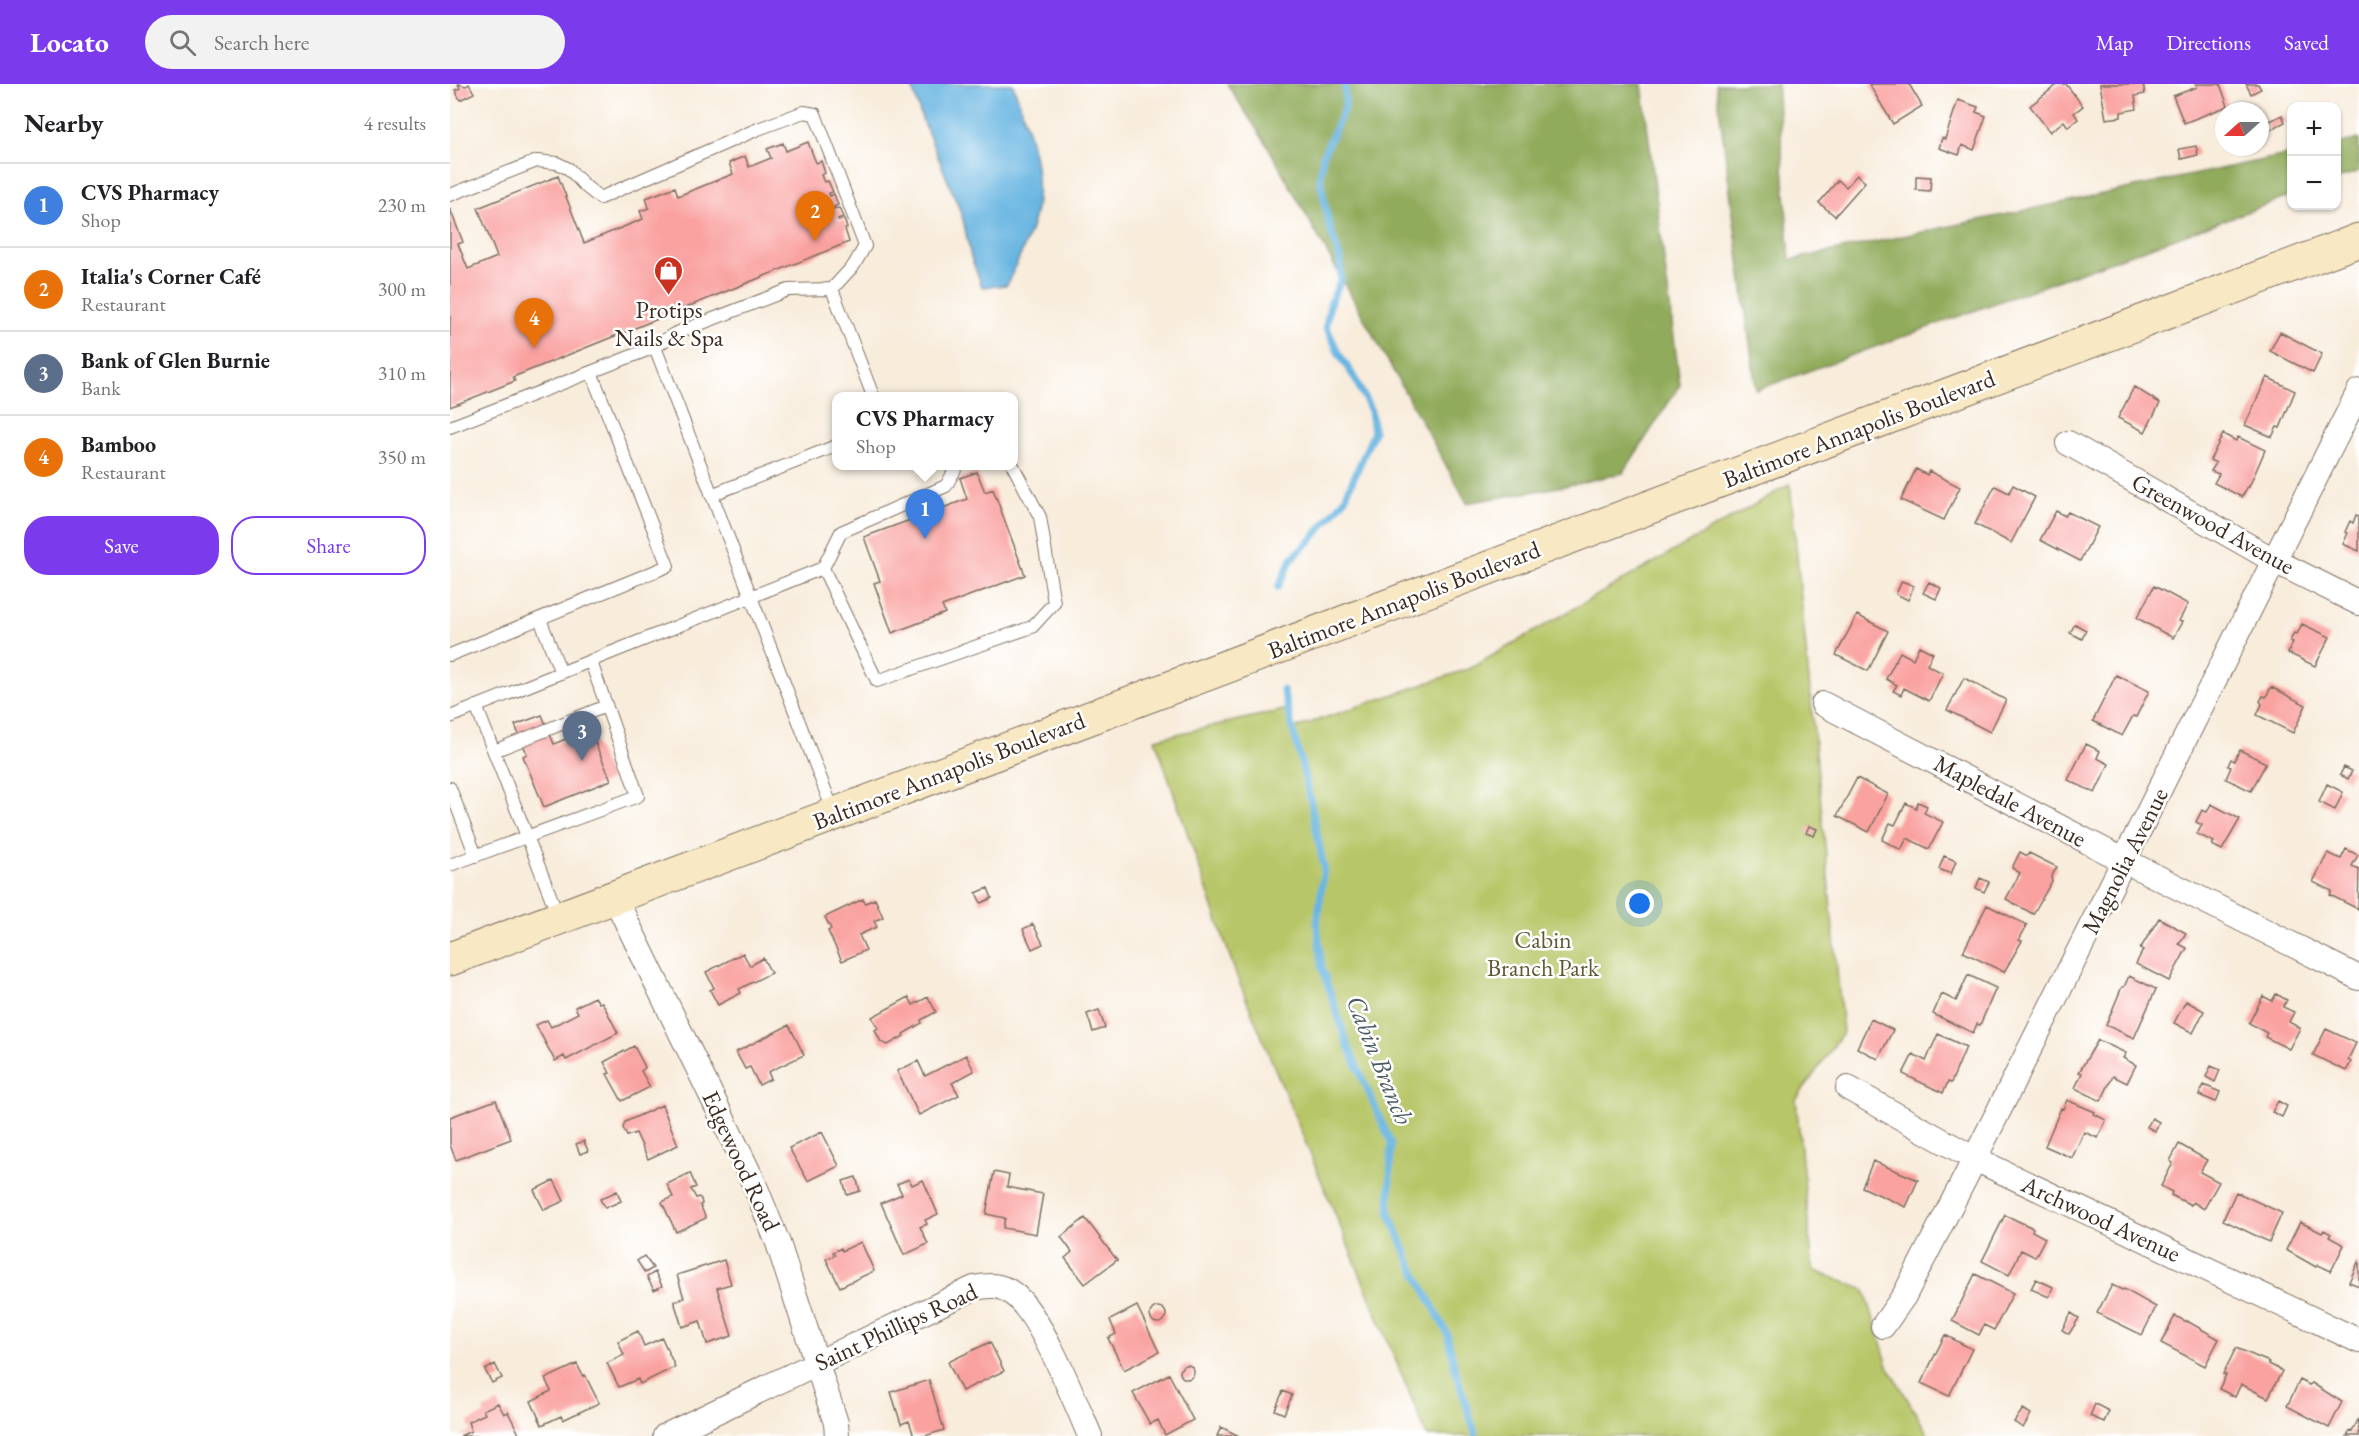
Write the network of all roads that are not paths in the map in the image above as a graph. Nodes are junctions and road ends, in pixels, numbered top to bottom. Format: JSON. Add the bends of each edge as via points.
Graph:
{"nodes":[{"id":1,"x":450,"y":195,"type":"edge"},
{"id":2,"x":2359,"y":240,"type":"edge"},
{"id":3,"x":832,"y":289,"type":"junction"},
{"id":4,"x":655,"y":347,"type":"junction"},
{"id":5,"x":591,"y":372,"type":"junction"},
{"id":6,"x":871,"y":392,"type":"edge"},
{"id":7,"x":2359,"y":392,"type":"edge"},
{"id":8,"x":450,"y":427,"type":"edge"},
{"id":9,"x":2068,"y":443,"type":"dead end"},
{"id":10,"x":832,"y":448,"type":"edge"},
{"id":11,"x":954,"y":470,"type":"edge"},
{"id":12,"x":1016,"y":470,"type":"edge"},
{"id":13,"x":711,"y":495,"type":"junction"},
{"id":14,"x":2275,"y":561,"type":"junction"},
{"id":15,"x":823,"y":568,"type":"junction"},
{"id":16,"x":751,"y":599,"type":"junction"},
{"id":17,"x":2359,"y":603,"type":"edge"},
{"id":18,"x":540,"y":619,"type":"junction"},
{"id":19,"x":450,"y":656,"type":"edge"},
{"id":20,"x":591,"y":662,"type":"junction"},
{"id":21,"x":561,"y":673,"type":"junction"},
{"id":22,"x":1823,"y":704,"type":"dead end"},
{"id":23,"x":476,"y":706,"type":"junction"},
{"id":24,"x":606,"y":706,"type":"junction"},
{"id":25,"x":450,"y":717,"type":"edge"},
{"id":26,"x":494,"y":751,"type":"junction"},
{"id":27,"x":450,"y":788,"type":"edge"},
{"id":28,"x":834,"y":814,"type":"junction"},
{"id":29,"x":527,"y":837,"type":"junction"},
{"id":30,"x":476,"y":856,"type":"junction"},
{"id":31,"x":2125,"y":861,"type":"junction"},
{"id":32,"x":450,"y":865,"type":"edge"},
{"id":33,"x":615,"y":898,"type":"junction"},
{"id":34,"x":559,"y":919,"type":"junction"},
{"id":35,"x":450,"y":959,"type":"edge"},
{"id":36,"x":2359,"y":978,"type":"edge"},
{"id":37,"x":1848,"y":1088,"type":"dead end"},
{"id":38,"x":1975,"y":1159,"type":"junction"},
{"id":39,"x":1883,"y":1326,"type":"dead end"},
{"id":40,"x":2359,"y":1341,"type":"edge"},
{"id":41,"x":815,"y":1363,"type":"junction"},
{"id":42,"x":664,"y":1436,"type":"edge"},
{"id":43,"x":837,"y":1436,"type":"edge"},
{"id":44,"x":1090,"y":1436,"type":"edge"}],
"edges":[{"from":1,"to":3,"type":"lane","via":[[537,160],[569,169],[600,198],[758,129],[804,112],[815,114],[865,246]]},
{"from":2,"to":28,"type":"main road","name":"Baltimore Annapolis Boulevard"},
{"from":3,"to":4,"type":"lane","via":[[788,290],[674,334]]},
{"from":3,"to":6,"type":"lane"},
{"from":4,"to":5,"type":"lane"},
{"from":4,"to":13,"type":"lane"},
{"from":5,"to":8,"type":"lane"},
{"from":5,"to":18,"type":"lane","via":[[668,566]]},
{"from":7,"to":14,"type":"street","name":"Magnolia Avenue"},
{"from":9,"to":14,"type":"street","name":"Greenwood Avenue"},
{"from":10,"to":13,"type":"lane"},
{"from":11,"to":15,"type":"lane","via":[[946,486],[841,532]]},
{"from":12,"to":15,"type":"lane","via":[[1040,518],[1054,603],[1032,627],[877,681]]},
{"from":13,"to":16,"type":"lane"},
{"from":14,"to":17,"type":"street","name":"Greenwood Avenue"},
{"from":14,"to":31,"type":"street","name":"Magnolia Avenue"},
{"from":15,"to":16,"type":"lane"},
{"from":16,"to":20,"type":"lane"},
{"from":16,"to":28,"type":"lane"},
{"from":18,"to":19,"type":"lane"},
{"from":18,"to":21,"type":"lane"},
{"from":20,"to":21,"type":"lane"},
{"from":20,"to":24,"type":"lane"},
{"from":21,"to":23,"type":"lane"},
{"from":22,"to":31,"type":"street","name":"Mapledale Avenue"},
{"from":23,"to":25,"type":"lane"},
{"from":23,"to":26,"type":"lane"},
{"from":24,"to":26,"type":"lane"},
{"from":24,"to":29,"type":"lane","via":[[638,796]]},
{"from":26,"to":29,"type":"lane"},
{"from":27,"to":30,"type":"lane"},
{"from":28,"to":33,"type":"main road","name":"Baltimore Annapolis Boulevard"},
{"from":29,"to":30,"type":"lane"},
{"from":29,"to":34,"type":"lane"},
{"from":30,"to":32,"type":"lane"},
{"from":31,"to":36,"type":"street","name":"Mapledale Avenue"},
{"from":31,"to":38,"type":"street","name":"Magnolia Avenue"},
{"from":33,"to":34,"type":"main road","name":"Baltimore Annapolis Boulevard"},
{"from":33,"to":41,"type":"street","name":"Edgewood Road","via":[[753,1181],[778,1243]]},
{"from":34,"to":35,"type":"main road","name":"Baltimore Annapolis Boulevard"},
{"from":37,"to":38,"type":"street","name":"Archwood Avenue"},
{"from":38,"to":39,"type":"street","name":"Magnolia Avenue","via":[[1904,1296]]},
{"from":38,"to":40,"type":"street","name":"Archwood Avenue"},
{"from":41,"to":42,"type":"street","name":"Saint Phillips Road"},
{"from":41,"to":43,"type":"street","name":"Edgewood Road"},
{"from":41,"to":44,"type":"street","name":"Saint Phillips Road","via":[[974,1287],[992,1285],[1012,1293],[1025,1305]]}]}
